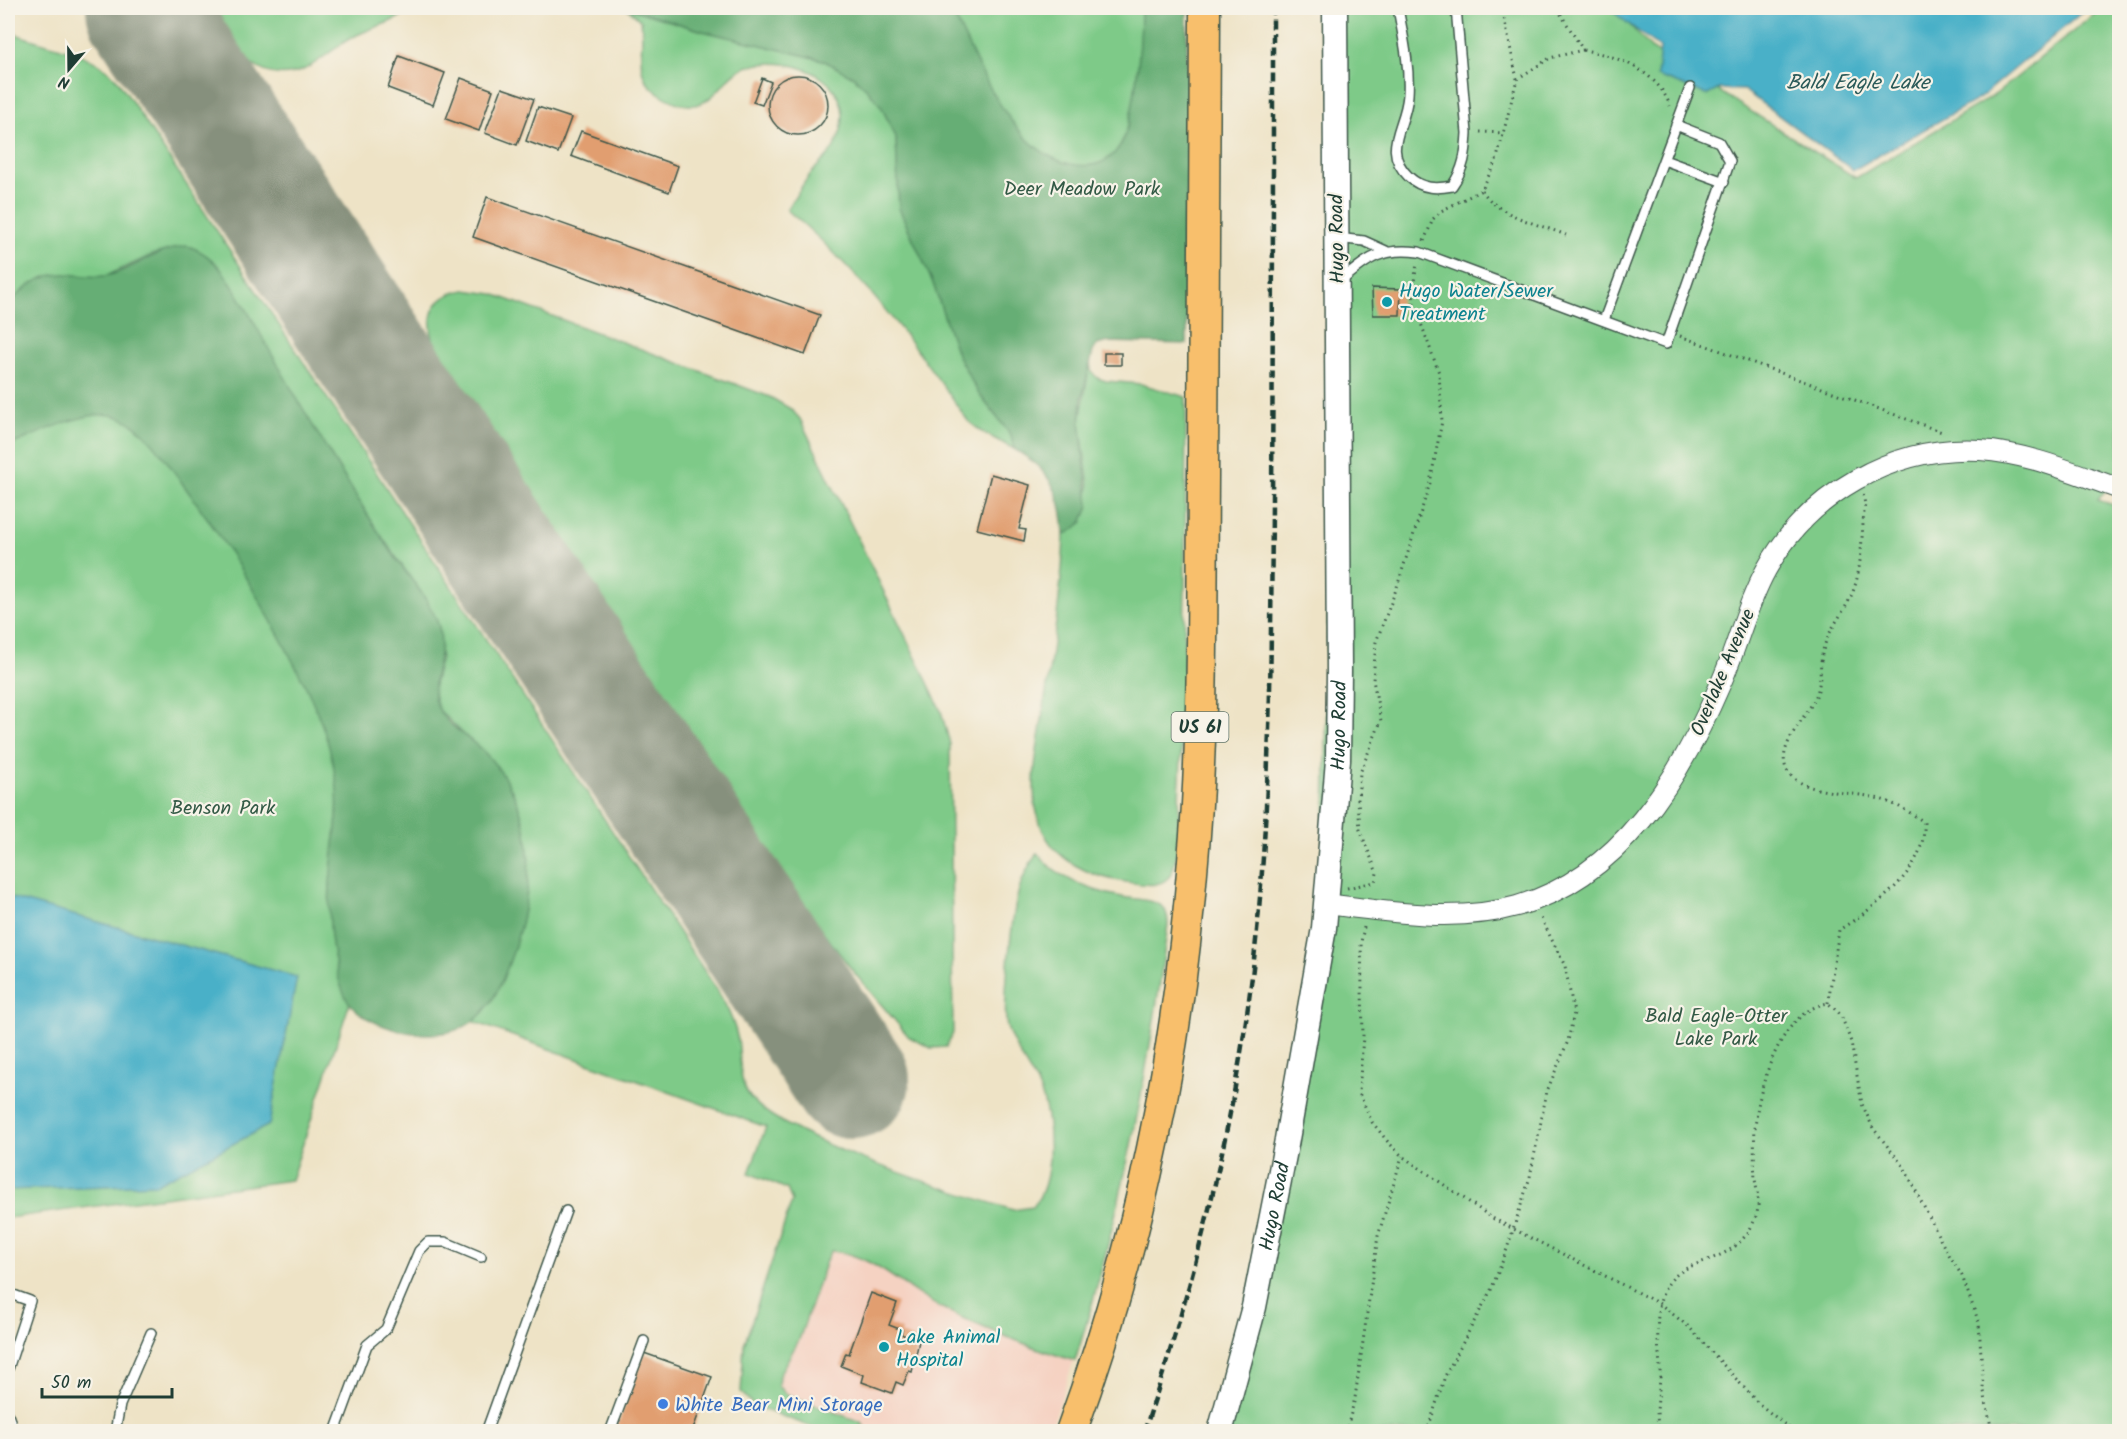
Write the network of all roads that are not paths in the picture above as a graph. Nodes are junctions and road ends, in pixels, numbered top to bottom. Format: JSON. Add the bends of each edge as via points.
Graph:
{"nodes":[{"id":1,"x":1205,"y":8,"type":"edge"},
{"id":2,"x":1335,"y":8,"type":"edge"},
{"id":3,"x":1398,"y":8,"type":"edge"},
{"id":4,"x":1456,"y":8,"type":"edge"},
{"id":5,"x":1690,"y":88,"type":"dead end"},
{"id":6,"x":1676,"y":125,"type":"junction"},
{"id":7,"x":1664,"y":160,"type":"junction"},
{"id":8,"x":1724,"y":182,"type":"junction"},
{"id":9,"x":1336,"y":238,"type":"junction"},
{"id":10,"x":1386,"y":250,"type":"junction"},
{"id":11,"x":1337,"y":284,"type":"junction"},
{"id":12,"x":1604,"y":320,"type":"junction"},
{"id":13,"x":2120,"y":489,"type":"edge"},
{"id":14,"x":1327,"y":904,"type":"junction"},
{"id":15,"x":566,"y":1211,"type":"dead end"},
{"id":16,"x":481,"y":1257,"type":"dead end"},
{"id":17,"x":8,"y":1293,"type":"edge"},
{"id":18,"x":151,"y":1333,"type":"dead end"},
{"id":19,"x":644,"y":1341,"type":"dead end"},
{"id":20,"x":8,"y":1369,"type":"edge"},
{"id":21,"x":8,"y":1415,"type":"edge"},
{"id":22,"x":14,"y":1431,"type":"edge"},
{"id":23,"x":115,"y":1431,"type":"edge"},
{"id":24,"x":335,"y":1431,"type":"edge"},
{"id":25,"x":486,"y":1431,"type":"edge"},
{"id":26,"x":609,"y":1431,"type":"edge"},
{"id":27,"x":1071,"y":1431,"type":"edge"},
{"id":28,"x":1220,"y":1431,"type":"edge"}],
"edges":[{"from":1,"to":27,"type":"main road","number":"US 61","via":[[1201,691],[1190,896],[1176,1006],[1150,1151],[1110,1310]]},
{"from":2,"to":9,"type":"street","name":"Hugo Road"},
{"from":3,"to":4,"type":"lane","via":[[1408,96],[1395,145],[1398,166],[1414,181],[1437,189],[1452,186],[1461,173],[1466,153]]},
{"from":5,"to":6,"type":"lane"},
{"from":6,"to":7,"type":"lane"},
{"from":6,"to":8,"type":"lane","via":[[1719,142],[1730,161]]},
{"from":7,"to":8,"type":"lane"},
{"from":7,"to":12,"type":"lane"},
{"from":8,"to":12,"type":"lane","via":[[1666,344]]},
{"from":9,"to":10,"type":"lane","via":[[1364,241]]},
{"from":9,"to":11,"type":"street","name":"Hugo Road"},
{"from":10,"to":11,"type":"lane","via":[[1362,263]]},
{"from":10,"to":12,"type":"lane","via":[[1419,252]]},
{"from":11,"to":14,"type":"street","name":"Hugo Road","via":[[1338,760]]},
{"from":13,"to":14,"type":"street","name":"Overlake Avenue","via":[[2016,455],[1980,450],[1916,456],[1860,478],[1807,516],[1783,543],[1766,570],[1720,685],[1690,747],[1647,814],[1601,862],[1575,881],[1532,901],[1487,912],[1453,915]]},
{"from":14,"to":28,"type":"street","name":"Hugo Road","via":[[1254,1307]]},
{"from":15,"to":25,"type":"lane"},
{"from":16,"to":24,"type":"lane","via":[[445,1242],[428,1242],[419,1251],[386,1329],[367,1345]]},
{"from":17,"to":20,"type":"lane","via":[[30,1301]]},
{"from":18,"to":23,"type":"lane","via":[[120,1405]]},
{"from":19,"to":26,"type":"lane"},
{"from":21,"to":22,"type":"lane"}]}
